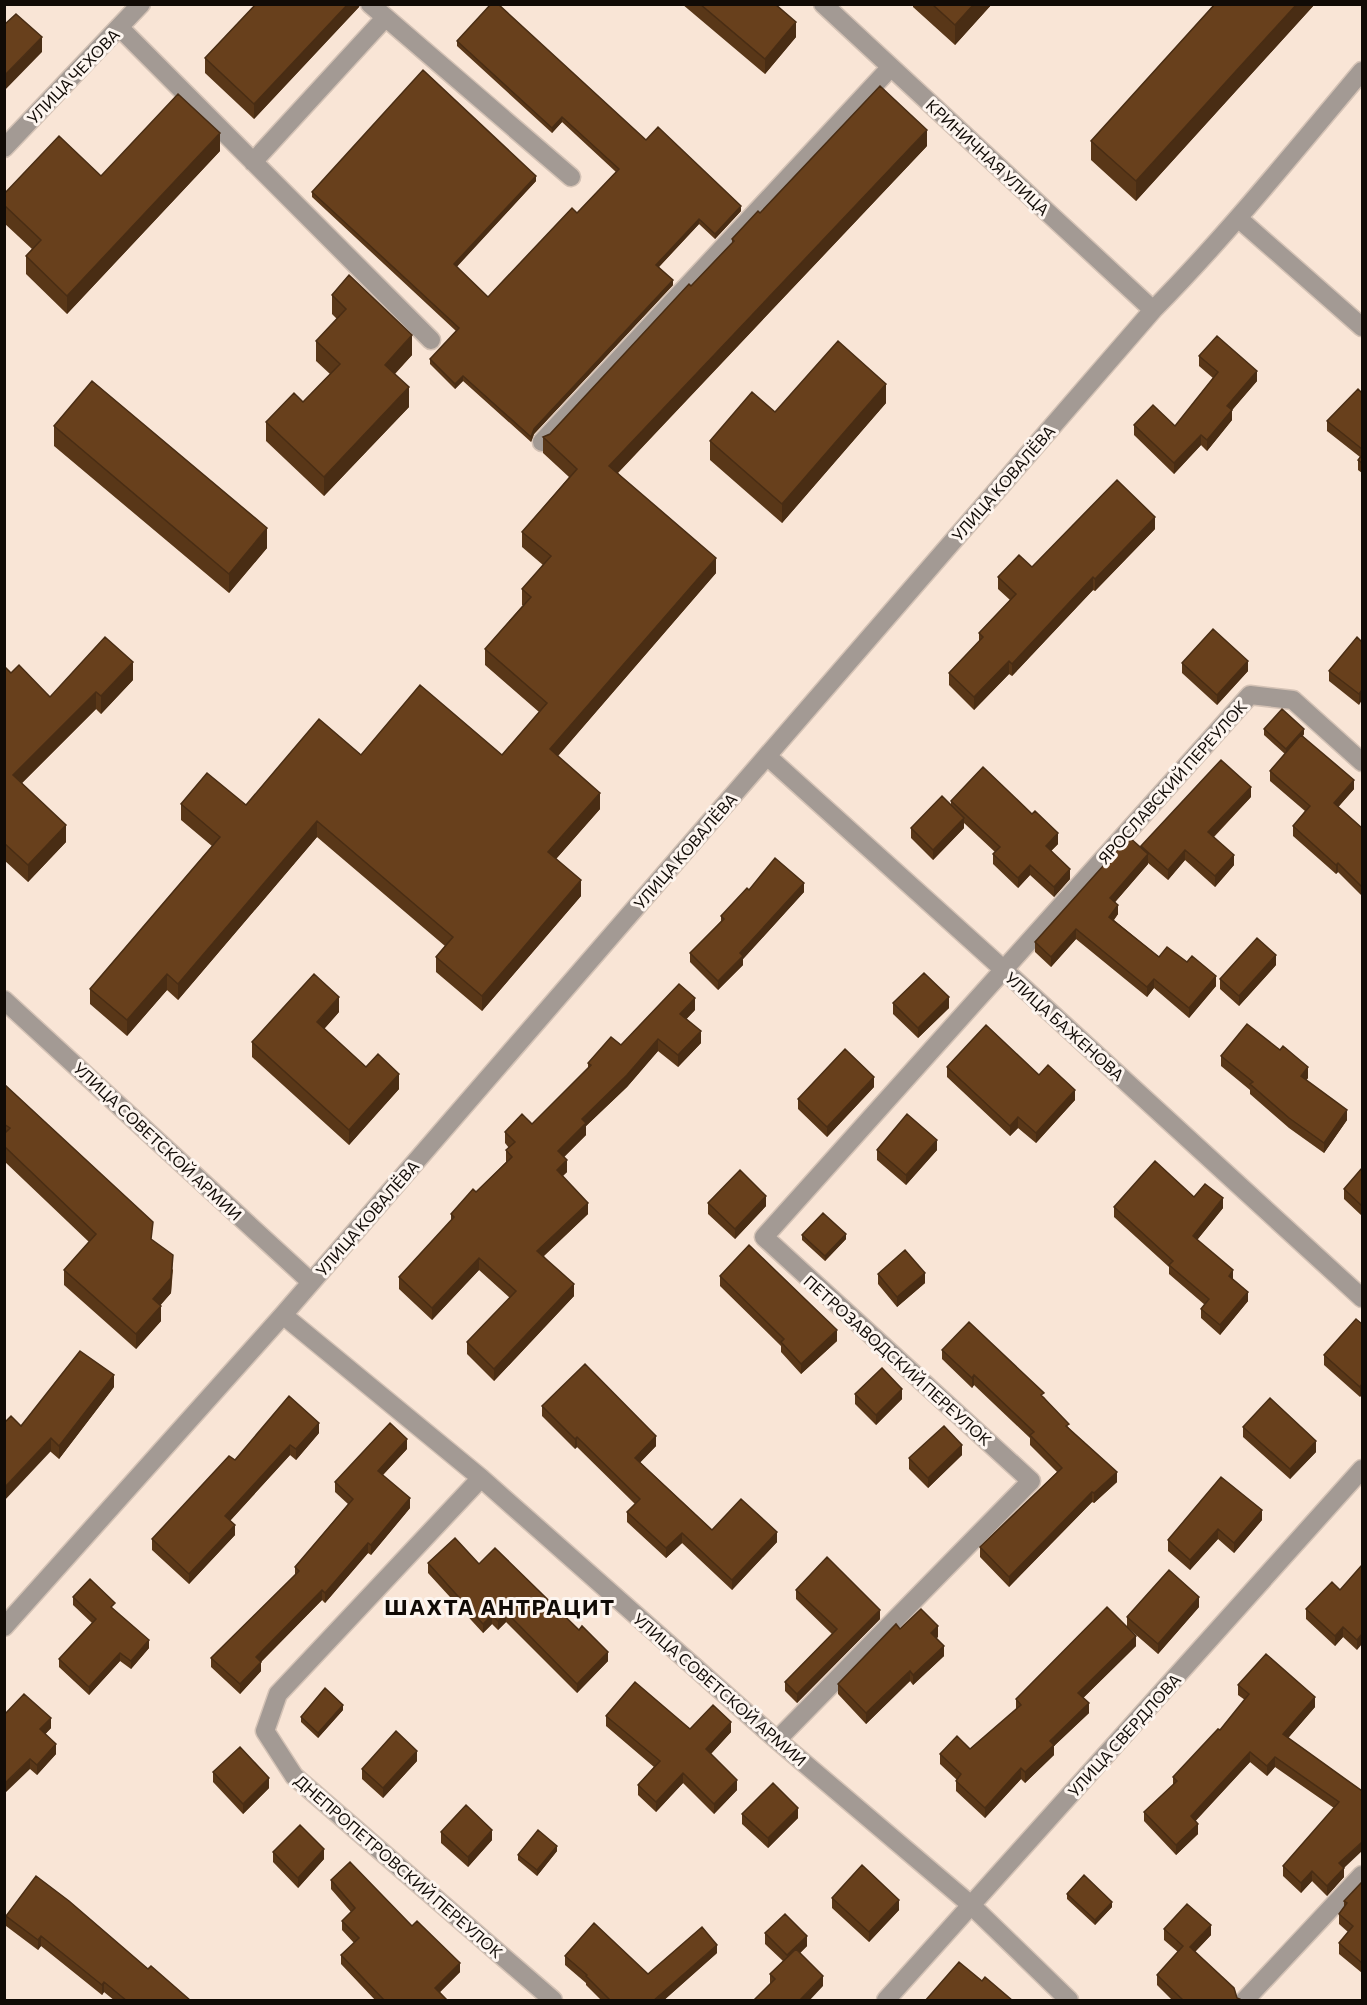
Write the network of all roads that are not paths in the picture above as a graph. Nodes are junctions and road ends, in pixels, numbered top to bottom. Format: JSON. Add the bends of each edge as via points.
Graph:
{"nodes":[{"id":1,"x":141,"y":4,"type":"edge"},
{"id":2,"x":370,"y":4,"type":"edge"},
{"id":3,"x":823,"y":4,"type":"edge"},
{"id":4,"x":385,"y":18,"type":"junction"},
{"id":5,"x":119,"y":27,"type":"junction"},
{"id":6,"x":891,"y":67,"type":"junction"},
{"id":7,"x":1362,"y":72,"type":"edge"},
{"id":8,"x":4,"y":148,"type":"edge"},
{"id":9,"x":254,"y":162,"type":"junction"},
{"id":10,"x":571,"y":177,"type":"dead end"},
{"id":11,"x":1238,"y":218,"type":"junction"},
{"id":12,"x":1153,"y":310,"type":"junction"},
{"id":13,"x":1362,"y":327,"type":"edge"},
{"id":14,"x":431,"y":340,"type":"dead end"},
{"id":15,"x":542,"y":442,"type":"dead end"},
{"id":16,"x":766,"y":756,"type":"junction"},
{"id":17,"x":1362,"y":762,"type":"edge"},
{"id":18,"x":1003,"y":969,"type":"junction"},
{"id":19,"x":4,"y":1000,"type":"edge"},
{"id":20,"x":311,"y":1282,"type":"junction"},
{"id":21,"x":1362,"y":1298,"type":"edge"},
{"id":22,"x":283,"y":1315,"type":"junction"},
{"id":23,"x":1362,"y":1469,"type":"edge"},
{"id":24,"x":481,"y":1478,"type":"junction"},
{"id":25,"x":4,"y":1628,"type":"edge"},
{"id":26,"x":777,"y":1740,"type":"junction"},
{"id":27,"x":1362,"y":1875,"type":"edge"},
{"id":28,"x":971,"y":1905,"type":"junction"},
{"id":29,"x":553,"y":2001,"type":"edge"},
{"id":30,"x":886,"y":2001,"type":"edge"},
{"id":31,"x":1069,"y":2001,"type":"edge"},
{"id":32,"x":1245,"y":2001,"type":"edge"}],
"edges":[{"from":1,"to":5,"type":"street","name":"УЛИЦА ЧЕХОВА"},
{"from":2,"to":4,"type":"street"},
{"from":3,"to":6,"type":"street","name":"КРИНИЧНАЯ УЛИЦА"},
{"from":4,"to":9,"type":"street"},
{"from":4,"to":10,"type":"street"},
{"from":5,"to":8,"type":"street","name":"УЛИЦА ЧЕХОВА"},
{"from":5,"to":9,"type":"street"},
{"from":6,"to":12,"type":"street","name":"КРИНИЧНАЯ УЛИЦА"},
{"from":6,"to":15,"type":"street"},
{"from":7,"to":11,"type":"street","name":"УЛИЦА КОВАЛЁВА"},
{"from":9,"to":14,"type":"street"},
{"from":11,"to":12,"type":"street","name":"УЛИЦА КОВАЛЁВА"},
{"from":11,"to":13,"type":"street"},
{"from":12,"to":16,"type":"street","name":"УЛИЦА КОВАЛЁВА"},
{"from":16,"to":18,"type":"street","name":"УЛИЦА БАЖЕНОВА"},
{"from":16,"to":20,"type":"street","name":"УЛИЦА КОВАЛЁВА"},
{"from":17,"to":18,"type":"street","name":"ЯРОСЛАВСКИЙ ПЕРЕУЛОК","via":[[1293,699],[1251,696]]},
{"from":18,"to":21,"type":"street","name":"УЛИЦА БАЖЕНОВА"},
{"from":18,"to":26,"type":"street","name":"ПЕТРОЗАВОДСКИЙ ПЕРЕУЛОК","via":[[764,1237],[1031,1481]]},
{"from":19,"to":20,"type":"street","name":"УЛИЦА СОВЕТСКОЙ АРМИИ"},
{"from":20,"to":22,"type":"street","name":"УЛИЦА КОВАЛЁВА"},
{"from":22,"to":24,"type":"street","name":"УЛИЦА СОВЕТСКОЙ АРМИИ"},
{"from":22,"to":25,"type":"street","name":"УЛИЦА КОВАЛЁВА"},
{"from":23,"to":28,"type":"street","name":"УЛИЦА СВЕРДЛОВА"},
{"from":24,"to":26,"type":"street","name":"УЛИЦА СОВЕТСКОЙ АРМИИ"},
{"from":24,"to":29,"type":"street","name":"ДНЕПРОПЕТРОВСКИЙ ПЕРЕУЛОК","via":[[278,1694],[265,1731],[294,1776]]},
{"from":26,"to":28,"type":"street","name":"УЛИЦА СОВЕТСКОЙ АРМИИ"},
{"from":27,"to":32,"type":"street"},
{"from":28,"to":30,"type":"street","name":"УЛИЦА СВЕРДЛОВА"},
{"from":28,"to":31,"type":"street","name":"УЛИЦА СОВЕТСКОЙ АРМИИ"}]}
